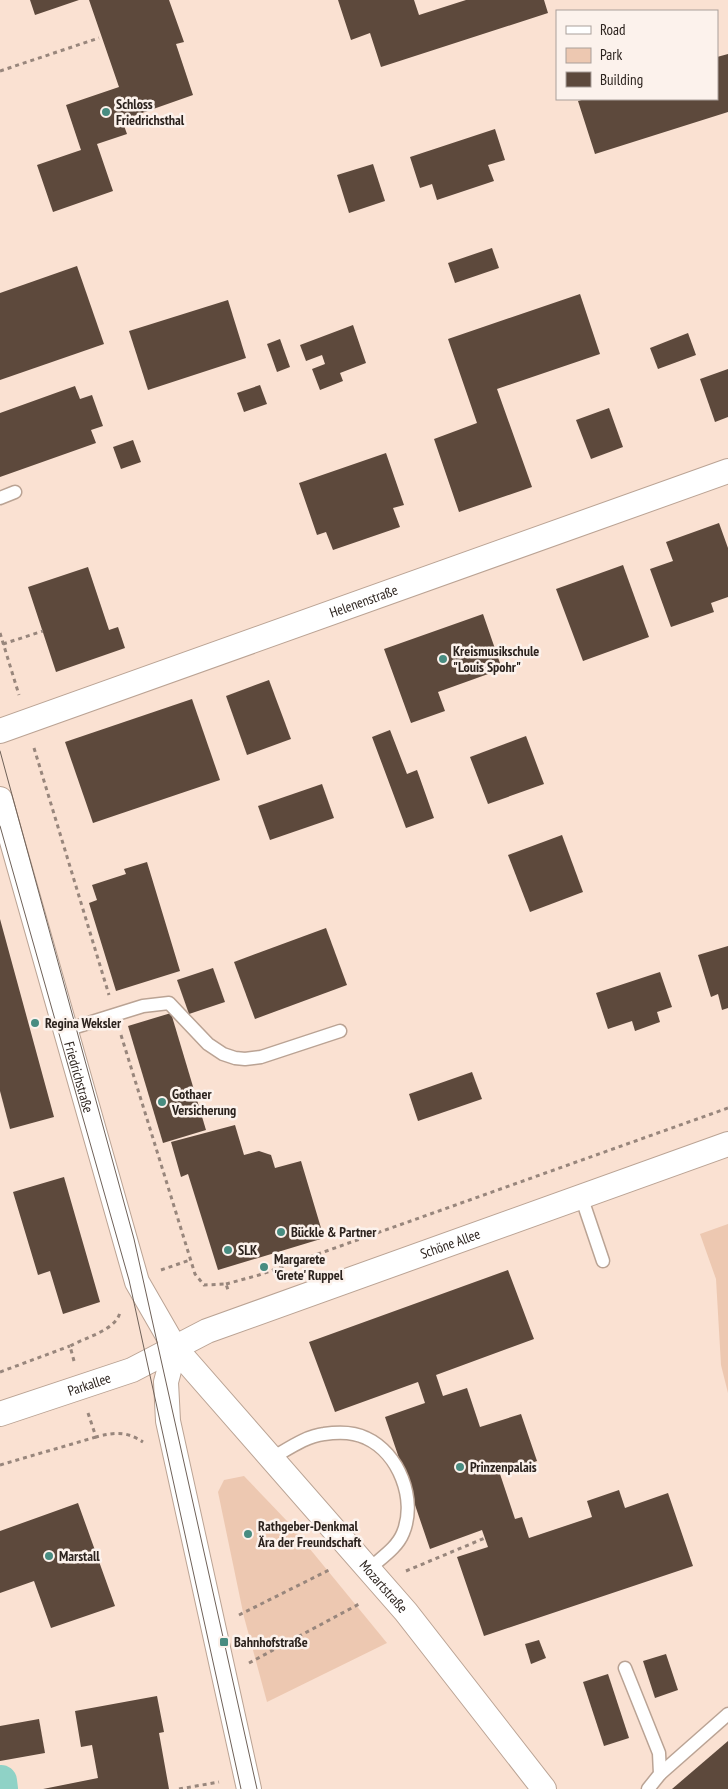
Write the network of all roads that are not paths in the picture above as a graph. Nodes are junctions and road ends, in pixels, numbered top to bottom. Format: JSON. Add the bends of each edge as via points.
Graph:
{"nodes":[{"id":1,"x":728,"y":471,"type":"edge"},
{"id":2,"x":15,"y":492,"type":"dead end"},
{"id":3,"x":0,"y":498,"type":"edge"},
{"id":4,"x":0,"y":730,"type":"edge"},
{"id":5,"x":0,"y":799,"type":"edge"},
{"id":6,"x":66,"y":1030,"type":"junction"},
{"id":7,"x":340,"y":1030,"type":"dead end"},
{"id":8,"x":728,"y":1144,"type":"edge"},
{"id":9,"x":581,"y":1196,"type":"junction"},
{"id":10,"x":603,"y":1261,"type":"dead end"},
{"id":11,"x":175,"y":1348,"type":"junction"},
{"id":12,"x":0,"y":1414,"type":"edge"},
{"id":13,"x":272,"y":1458,"type":"junction"},
{"id":14,"x":375,"y":1575,"type":"junction"},
{"id":15,"x":624,"y":1668,"type":"dead end"},
{"id":16,"x":728,"y":1714,"type":"edge"},
{"id":17,"x":660,"y":1774,"type":"junction"},
{"id":18,"x":249,"y":1789,"type":"edge"},
{"id":19,"x":544,"y":1789,"type":"edge"},
{"id":20,"x":648,"y":1789,"type":"edge"}],
"edges":[{"from":1,"to":4,"type":"street","name":"Helenenstraße"},
{"from":2,"to":3,"type":"lane"},
{"from":5,"to":6,"type":"street","name":"Friedrichstraße"},
{"from":6,"to":7,"type":"lane","via":[[158,1003],[169,1003],[208,1044],[223,1054],[245,1060]]},
{"from":6,"to":11,"type":"street","name":"Friedrichstraße","via":[[137,1282]]},
{"from":8,"to":9,"type":"street","name":"Schöne Allee"},
{"from":9,"to":10,"type":"lane"},
{"from":9,"to":11,"type":"street","name":"Schöne Allee","via":[[207,1331]]},
{"from":11,"to":12,"type":"street","name":"Parkallee","via":[[132,1370]]},
{"from":11,"to":13,"type":"street","name":"Mozartstraße"},
{"from":11,"to":18,"type":"street","via":[[166,1382],[168,1421]]},
{"from":13,"to":14,"type":"street","name":"Mozartstraße"},
{"from":13,"to":14,"type":"lane","via":[[323,1434],[350,1433],[365,1437],[386,1451],[405,1488],[409,1515],[402,1534]]},
{"from":14,"to":19,"type":"street","name":"Mozartstraße"},
{"from":15,"to":17,"type":"lane","via":[[659,1753]]},
{"from":16,"to":17,"type":"lane"},
{"from":17,"to":20,"type":"lane"}]}
